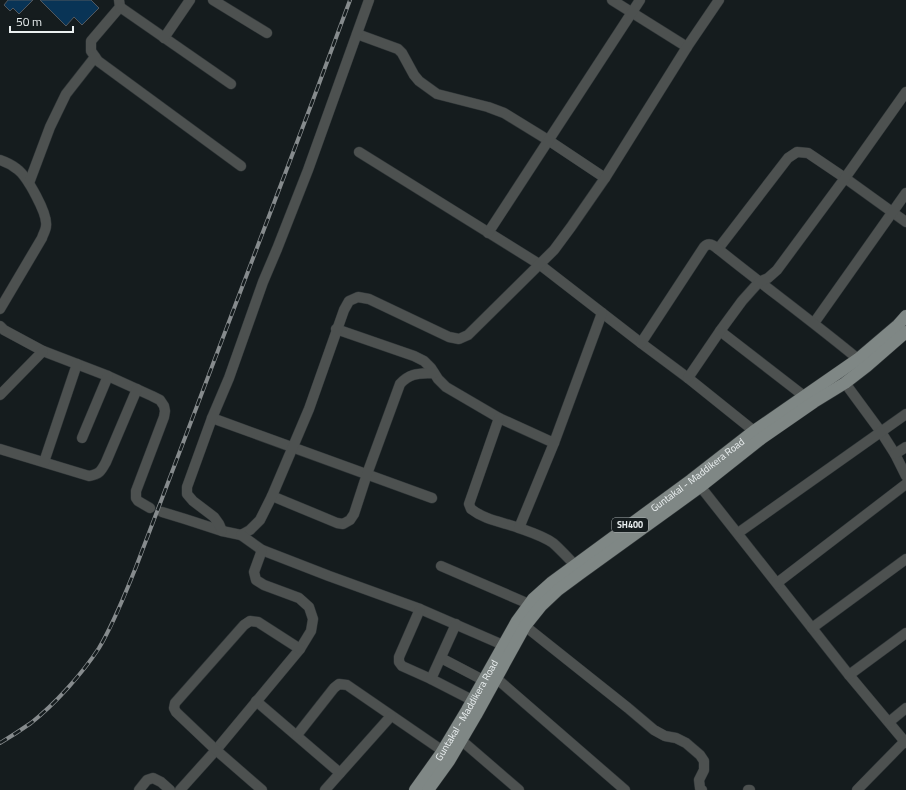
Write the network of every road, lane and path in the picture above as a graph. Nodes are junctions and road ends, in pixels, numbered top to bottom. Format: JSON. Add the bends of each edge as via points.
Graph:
{"nodes":[{"id":1,"x":190,"y":0,"type":"edge"},
{"id":2,"x":213,"y":0,"type":"edge"},
{"id":3,"x":369,"y":0,"type":"edge"},
{"id":4,"x":612,"y":0,"type":"edge"},
{"id":5,"x":640,"y":0,"type":"edge"},
{"id":6,"x":719,"y":0,"type":"edge"},
{"id":7,"x":120,"y":4,"type":"edge"},
{"id":8,"x":632,"y":13,"type":"junction"},
{"id":9,"x":268,"y":33,"type":"dead end"},
{"id":10,"x":357,"y":34,"type":"junction"},
{"id":11,"x":164,"y":38,"type":"junction"},
{"id":12,"x":687,"y":47,"type":"junction"},
{"id":13,"x":95,"y":57,"type":"junction"},
{"id":14,"x":231,"y":84,"type":"dead end"},
{"id":15,"x":906,"y":92,"type":"edge"},
{"id":16,"x":548,"y":140,"type":"junction"},
{"id":17,"x":359,"y":152,"type":"dead end"},
{"id":18,"x":0,"y":160,"type":"edge"},
{"id":19,"x":241,"y":166,"type":"dead end"},
{"id":20,"x":605,"y":178,"type":"junction"},
{"id":21,"x":845,"y":178,"type":"junction"},
{"id":22,"x":29,"y":183,"type":"junction"},
{"id":23,"x":906,"y":193,"type":"edge"},
{"id":24,"x":892,"y":212,"type":"junction"},
{"id":25,"x":906,"y":222,"type":"edge"},
{"id":26,"x":488,"y":233,"type":"junction"},
{"id":27,"x":718,"y":249,"type":"junction"},
{"id":28,"x":539,"y":264,"type":"junction"},
{"id":29,"x":759,"y":282,"type":"junction"},
{"id":30,"x":0,"y":309,"type":"edge"},
{"id":31,"x":602,"y":313,"type":"junction"},
{"id":32,"x":906,"y":316,"type":"edge"},
{"id":33,"x":814,"y":323,"type":"junction"},
{"id":34,"x":0,"y":326,"type":"edge"},
{"id":35,"x":336,"y":329,"type":"junction"},
{"id":36,"x":720,"y":331,"type":"junction"},
{"id":37,"x":906,"y":332,"type":"edge"},
{"id":38,"x":641,"y":343,"type":"junction"},
{"id":39,"x":43,"y":351,"type":"junction"},
{"id":40,"x":858,"y":359,"type":"junction"},
{"id":41,"x":77,"y":364,"type":"junction"},
{"id":42,"x":434,"y":373,"type":"junction"},
{"id":43,"x":108,"y":376,"type":"junction"},
{"id":44,"x":688,"y":378,"type":"junction"},
{"id":45,"x":845,"y":383,"type":"junction"},
{"id":46,"x":137,"y":389,"type":"junction"},
{"id":47,"x":0,"y":396,"type":"edge"},
{"id":48,"x":804,"y":396,"type":"junction"},
{"id":49,"x":906,"y":414,"type":"edge"},
{"id":50,"x":212,"y":418,"type":"junction"},
{"id":51,"x":499,"y":418,"type":"junction"},
{"id":52,"x":754,"y":431,"type":"junction"},
{"id":53,"x":881,"y":432,"type":"junction"},
{"id":54,"x":82,"y":438,"type":"dead end"},
{"id":55,"x":554,"y":443,"type":"junction"},
{"id":56,"x":293,"y":447,"type":"junction"},
{"id":57,"x":906,"y":447,"type":"edge"},
{"id":58,"x":0,"y":449,"type":"edge"},
{"id":59,"x":895,"y":454,"type":"junction"},
{"id":60,"x":44,"y":462,"type":"junction"},
{"id":61,"x":367,"y":474,"type":"junction"},
{"id":62,"x":906,"y":476,"type":"edge"},
{"id":63,"x":697,"y":482,"type":"junction"},
{"id":64,"x":906,"y":484,"type":"edge"},
{"id":65,"x":272,"y":496,"type":"junction"},
{"id":66,"x":432,"y":498,"type":"dead end"},
{"id":67,"x":150,"y":508,"type":"dead end"},
{"id":68,"x":162,"y":512,"type":"dead end"},
{"id":69,"x":519,"y":528,"type":"junction"},
{"id":70,"x":222,"y":531,"type":"junction"},
{"id":71,"x":738,"y":533,"type":"junction"},
{"id":72,"x":241,"y":535,"type":"junction"},
{"id":73,"x":262,"y":550,"type":"junction"},
{"id":74,"x":906,"y":559,"type":"edge"},
{"id":75,"x":575,"y":565,"type":"junction"},
{"id":76,"x":441,"y":566,"type":"dead end"},
{"id":77,"x":777,"y":583,"type":"junction"},
{"id":78,"x":529,"y":604,"type":"junction"},
{"id":79,"x":420,"y":609,"type":"junction"},
{"id":80,"x":456,"y":624,"type":"junction"},
{"id":81,"x":526,"y":626,"type":"junction"},
{"id":82,"x":812,"y":628,"type":"junction"},
{"id":83,"x":906,"y":633,"type":"edge"},
{"id":84,"x":503,"y":645,"type":"junction"},
{"id":85,"x":300,"y":649,"type":"junction"},
{"id":86,"x":441,"y":658,"type":"junction"},
{"id":87,"x":849,"y":675,"type":"junction"},
{"id":88,"x":431,"y":679,"type":"junction"},
{"id":89,"x":490,"y":679,"type":"junction"},
{"id":90,"x":472,"y":700,"type":"junction"},
{"id":91,"x":256,"y":701,"type":"junction"},
{"id":92,"x":906,"y":708,"type":"edge"},
{"id":93,"x":391,"y":716,"type":"junction"},
{"id":94,"x":889,"y":722,"type":"junction"},
{"id":95,"x":297,"y":735,"type":"junction"},
{"id":96,"x":461,"y":740,"type":"junction"},
{"id":97,"x":905,"y":742,"type":"edge"},
{"id":98,"x":216,"y":750,"type":"junction"},
{"id":99,"x":443,"y":751,"type":"junction"},
{"id":100,"x":340,"y":773,"type":"junction"},
{"id":101,"x":430,"y":786,"type":"edge"},
{"id":102,"x":139,"y":790,"type":"edge"},
{"id":103,"x":170,"y":790,"type":"edge"},
{"id":104,"x":180,"y":790,"type":"edge"},
{"id":105,"x":262,"y":790,"type":"edge"},
{"id":106,"x":325,"y":790,"type":"edge"},
{"id":107,"x":415,"y":790,"type":"edge"},
{"id":108,"x":519,"y":790,"type":"edge"},
{"id":109,"x":625,"y":790,"type":"edge"},
{"id":110,"x":702,"y":790,"type":"edge"},
{"id":111,"x":857,"y":790,"type":"edge"}],
"edges":[{"from":1,"to":11,"type":"street"},
{"from":2,"to":9,"type":"street"},
{"from":3,"to":10,"type":"street"},
{"from":4,"to":8,"type":"street"},
{"from":5,"to":8,"type":"street"},
{"from":6,"to":12,"type":"street"},
{"from":7,"to":11,"type":"street"},
{"from":7,"to":13,"type":"street","via":[[91,41],[91,51]]},
{"from":8,"to":12,"type":"street"},
{"from":8,"to":16,"type":"street"},
{"from":10,"to":16,"type":"street","via":[[398,49],[419,81],[437,94],[501,112]]},
{"from":10,"to":50,"type":"street","via":[[308,170]]},
{"from":11,"to":14,"type":"street"},
{"from":12,"to":20,"type":"street"},
{"from":13,"to":19,"type":"street"},
{"from":13,"to":22,"type":"street","via":[[66,94],[50,127]]},
{"from":15,"to":21,"type":"street"},
{"from":16,"to":20,"type":"street"},
{"from":16,"to":26,"type":"street"},
{"from":17,"to":26,"type":"street"},
{"from":18,"to":22,"type":"street","via":[[18,169]]},
{"from":20,"to":28,"type":"street","via":[[554,250]]},
{"from":21,"to":24,"type":"street"},
{"from":21,"to":27,"type":"street","via":[[808,153],[797,152],[788,158]]},
{"from":21,"to":29,"type":"street","via":[[777,270]]},
{"from":22,"to":30,"type":"street","via":[[45,215],[46,226],[42,238]]},
{"from":23,"to":24,"type":"street"},
{"from":24,"to":25,"type":"street"},
{"from":24,"to":33,"type":"street"},
{"from":26,"to":28,"type":"street"},
{"from":27,"to":29,"type":"street"},
{"from":27,"to":38,"type":"street","via":[[711,244],[704,247]]},
{"from":28,"to":31,"type":"street"},
{"from":28,"to":35,"type":"street","via":[[468,335],[459,339],[449,337],[369,299],[358,298],[349,301]]},
{"from":29,"to":33,"type":"street"},
{"from":29,"to":36,"type":"street"},
{"from":31,"to":38,"type":"street"},
{"from":31,"to":55,"type":"street"},
{"from":32,"to":40,"type":"main road","name":"Guntakal - Maddikera Road","number":"SH400"},
{"from":33,"to":40,"type":"street"},
{"from":34,"to":39,"type":"street"},
{"from":35,"to":42,"type":"street","via":[[414,356],[424,361]]},
{"from":35,"to":56,"type":"street","via":[[309,409]]},
{"from":36,"to":44,"type":"street"},
{"from":36,"to":48,"type":"street"},
{"from":37,"to":45,"type":"main road","name":"Guntakal - Maddikera Road","number":"SH400"},
{"from":38,"to":44,"type":"street"},
{"from":39,"to":41,"type":"street"},
{"from":39,"to":47,"type":"street"},
{"from":40,"to":48,"type":"main road","name":"Guntakal - Maddikera Road","number":"SH400"},
{"from":41,"to":43,"type":"street"},
{"from":41,"to":60,"type":"street"},
{"from":42,"to":51,"type":"street","via":[[446,387]]},
{"from":42,"to":61,"type":"street","via":[[415,375],[406,378],[400,384]]},
{"from":43,"to":46,"type":"street"},
{"from":43,"to":54,"type":"street"},
{"from":44,"to":52,"type":"street"},
{"from":45,"to":53,"type":"street"},
{"from":45,"to":63,"type":"main road","name":"Guntakal - Maddikera Road","number":"SH400"},
{"from":46,"to":60,"type":"street","via":[[106,462],[96,475],[89,476]]},
{"from":46,"to":67,"type":"street","via":[[160,400],[165,411],[136,491],[138,501]]},
{"from":48,"to":52,"type":"main road","name":"Guntakal - Maddikera Road","number":"SH400"},
{"from":49,"to":53,"type":"street"},
{"from":50,"to":56,"type":"street"},
{"from":50,"to":70,"type":"street","via":[[187,487],[187,494],[214,517]]},
{"from":51,"to":55,"type":"street"},
{"from":51,"to":69,"type":"street","via":[[469,504],[471,509],[486,518]]},
{"from":52,"to":63,"type":"main road","name":"Guntakal - Maddikera Road","number":"SH400"},
{"from":53,"to":59,"type":"street"},
{"from":53,"to":71,"type":"street"},
{"from":55,"to":69,"type":"street"},
{"from":56,"to":61,"type":"street"},
{"from":56,"to":65,"type":"street"},
{"from":57,"to":59,"type":"street"},
{"from":58,"to":60,"type":"street"},
{"from":59,"to":62,"type":"street"},
{"from":61,"to":65,"type":"street","via":[[354,514],[343,524]]},
{"from":61,"to":66,"type":"street"},
{"from":63,"to":71,"type":"street"},
{"from":63,"to":75,"type":"main road","name":"Guntakal - Maddikera Road","number":"SH400"},
{"from":63,"to":81,"type":"main road","name":"Guntakal - Maddikera Road","number":"SH400","via":[[558,590],[541,606]]},
{"from":64,"to":77,"type":"street"},
{"from":65,"to":72,"type":"street","via":[[260,520]]},
{"from":68,"to":70,"type":"street"},
{"from":69,"to":75,"type":"street","via":[[551,542]]},
{"from":70,"to":72,"type":"street"},
{"from":71,"to":77,"type":"street"},
{"from":72,"to":73,"type":"street"},
{"from":73,"to":79,"type":"street"},
{"from":73,"to":85,"type":"street","via":[[254,572],[256,580],[299,598],[308,607],[313,619],[311,631]]},
{"from":74,"to":82,"type":"street"},
{"from":75,"to":78,"type":"main road","name":"Guntakal - Maddikera Road","number":"SH400"},
{"from":76,"to":78,"type":"street"},
{"from":77,"to":82,"type":"street"},
{"from":78,"to":84,"type":"main road","name":"Guntakal - Maddikera Road","number":"SH400"},
{"from":79,"to":80,"type":"street"},
{"from":79,"to":88,"type":"street","via":[[399,662],[402,666]]},
{"from":80,"to":84,"type":"street"},
{"from":80,"to":86,"type":"street"},
{"from":81,"to":89,"type":"main road","name":"Guntakal - Maddikera Road","number":"SH400"},
{"from":81,"to":110,"type":"street","via":[[654,730],[676,738],[700,755],[704,761],[704,770],[699,780]]},
{"from":82,"to":87,"type":"street"},
{"from":83,"to":87,"type":"street"},
{"from":84,"to":89,"type":"main road","name":"Guntakal - Maddikera Road","number":"SH400"},
{"from":85,"to":91,"type":"street"},
{"from":85,"to":98,"type":"street","via":[[258,622],[250,621],[175,703],[176,712]]},
{"from":86,"to":88,"type":"street"},
{"from":86,"to":89,"type":"street"},
{"from":87,"to":94,"type":"street"},
{"from":88,"to":90,"type":"street"},
{"from":89,"to":90,"type":"main road","name":"Guntakal - Maddikera Road","number":"SH400"},
{"from":89,"to":96,"type":"main road","name":"Guntakal - Maddikera Road","number":"SH400"},
{"from":89,"to":109,"type":"street"},
{"from":90,"to":99,"type":"main road","name":"Guntakal - Maddikera Road","number":"SH400"},
{"from":91,"to":95,"type":"street"},
{"from":91,"to":98,"type":"street"},
{"from":92,"to":94,"type":"street"},
{"from":93,"to":95,"type":"street","via":[[347,684],[339,684]]},
{"from":93,"to":99,"type":"street"},
{"from":93,"to":100,"type":"street"},
{"from":94,"to":97,"type":"street"},
{"from":95,"to":100,"type":"street"},
{"from":96,"to":101,"type":"main road","name":"Guntakal - Maddikera Road","number":"SH400"},
{"from":96,"to":108,"type":"street"},
{"from":97,"to":111,"type":"street"},
{"from":98,"to":104,"type":"street"},
{"from":98,"to":105,"type":"street"},
{"from":99,"to":101,"type":"main road","name":"Guntakal - Maddikera Road","number":"SH400"},
{"from":100,"to":106,"type":"street"},
{"from":101,"to":107,"type":"main road","name":"Guntakal - Maddikera Road","number":"SH400"},
{"from":102,"to":103,"type":"street","via":[[147,780],[153,778]]}]}
